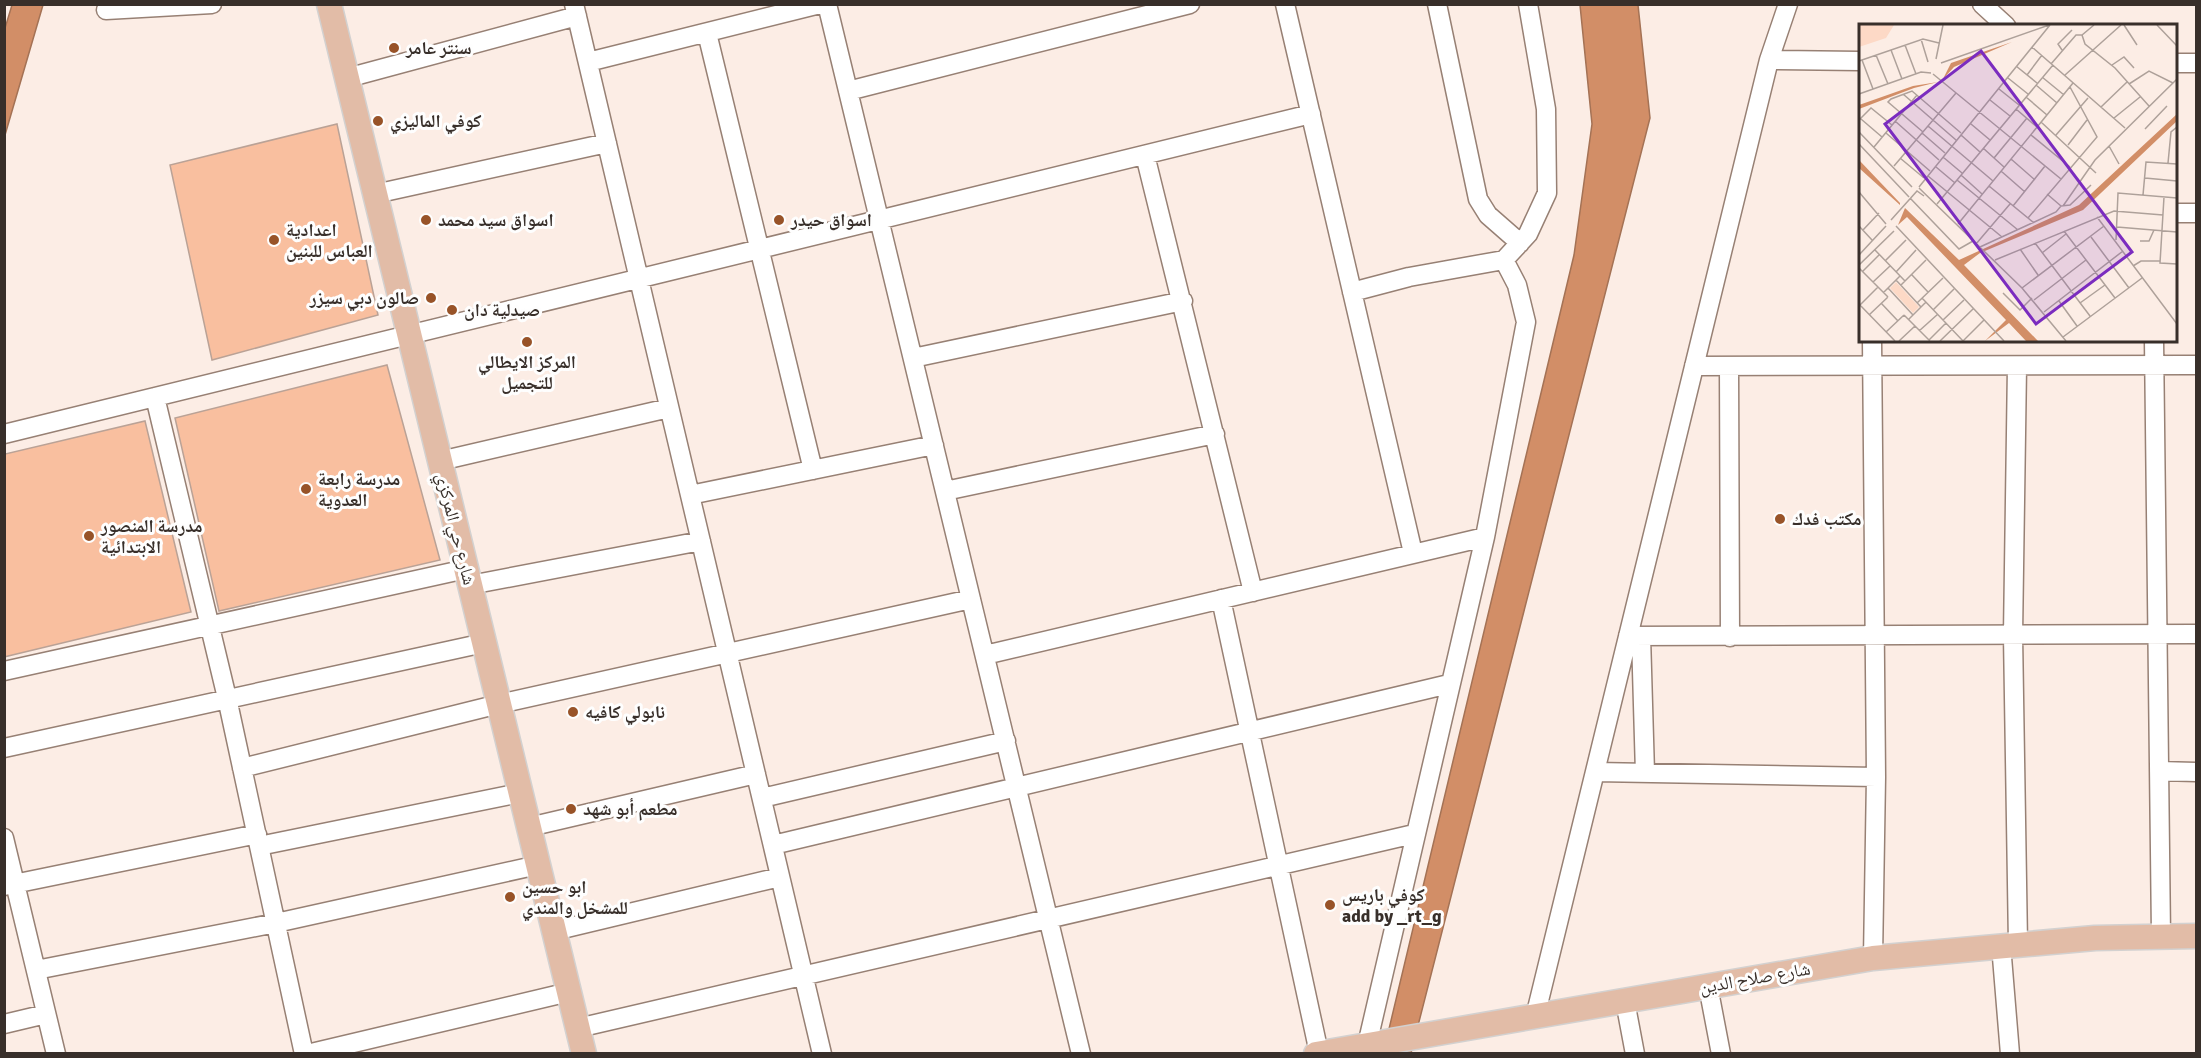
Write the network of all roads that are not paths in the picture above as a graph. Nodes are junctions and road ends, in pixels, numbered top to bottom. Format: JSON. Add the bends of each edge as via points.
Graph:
{"nodes":[{"id":1,"x":212,"y":4,"type":"edge"},
{"id":2,"x":329,"y":4,"type":"edge"},
{"id":3,"x":820,"y":4,"type":"edge"},
{"id":4,"x":827,"y":4,"type":"edge"},
{"id":5,"x":1190,"y":4,"type":"edge"},
{"id":6,"x":1285,"y":4,"type":"edge"},
{"id":7,"x":1437,"y":4,"type":"edge"},
{"id":8,"x":1528,"y":4,"type":"edge"},
{"id":9,"x":1788,"y":4,"type":"edge"},
{"id":10,"x":1982,"y":4,"type":"edge"},
{"id":11,"x":106,"y":10,"type":"dead end"},
{"id":12,"x":575,"y":10,"type":"edge"},
{"id":13,"x":2004,"y":24,"type":"edge"},
{"id":14,"x":707,"y":33,"type":"junction"},
{"id":15,"x":1769,"y":60,"type":"junction"},
{"id":16,"x":1859,"y":61,"type":"edge"},
{"id":17,"x":588,"y":62,"type":"junction"},
{"id":18,"x":2177,"y":63,"type":"edge"},
{"id":19,"x":2196,"y":63,"type":"edge"},
{"id":20,"x":346,"y":78,"type":"junction"},
{"id":21,"x":848,"y":91,"type":"junction"},
{"id":22,"x":1311,"y":114,"type":"junction"},
{"id":23,"x":607,"y":143,"type":"junction"},
{"id":24,"x":1145,"y":154,"type":"junction"},
{"id":25,"x":375,"y":195,"type":"junction"},
{"id":26,"x":2177,"y":213,"type":"edge"},
{"id":27,"x":2196,"y":213,"type":"edge"},
{"id":28,"x":879,"y":219,"type":"junction"},
{"id":29,"x":1520,"y":243,"type":"junction"},
{"id":30,"x":759,"y":248,"type":"junction"},
{"id":31,"x":1504,"y":260,"type":"junction"},
{"id":32,"x":639,"y":278,"type":"junction"},
{"id":33,"x":1352,"y":292,"type":"junction"},
{"id":34,"x":1183,"y":301,"type":"junction"},
{"id":35,"x":409,"y":334,"type":"junction"},
{"id":36,"x":1872,"y":342,"type":"edge"},
{"id":37,"x":2154,"y":342,"type":"edge"},
{"id":38,"x":913,"y":358,"type":"junction"},
{"id":39,"x":2196,"y":364,"type":"edge"},
{"id":40,"x":2154,"y":365,"type":"junction"},
{"id":41,"x":1694,"y":366,"type":"junction"},
{"id":42,"x":1729,"y":366,"type":"junction"},
{"id":43,"x":2017,"y":366,"type":"junction"},
{"id":44,"x":1872,"y":367,"type":"junction"},
{"id":45,"x":155,"y":396,"type":"junction"},
{"id":46,"x":669,"y":408,"type":"junction"},
{"id":47,"x":4,"y":434,"type":"edge"},
{"id":48,"x":1215,"y":434,"type":"junction"},
{"id":49,"x":934,"y":445,"type":"junction"},
{"id":50,"x":440,"y":461,"type":"junction"},
{"id":51,"x":813,"y":470,"type":"junction"},
{"id":52,"x":945,"y":490,"type":"junction"},
{"id":53,"x":690,"y":495,"type":"junction"},
{"id":54,"x":1485,"y":537,"type":"junction"},
{"id":55,"x":701,"y":541,"type":"junction"},
{"id":56,"x":1413,"y":553,"type":"junction"},
{"id":57,"x":468,"y":577,"type":"junction"},
{"id":58,"x":1253,"y":592,"type":"junction"},
{"id":59,"x":971,"y":598,"type":"junction"},
{"id":60,"x":1221,"y":599,"type":"junction"},
{"id":61,"x":210,"y":626,"type":"junction"},
{"id":62,"x":2158,"y":634,"type":"junction"},
{"id":63,"x":2196,"y":634,"type":"edge"},
{"id":64,"x":2013,"y":635,"type":"junction"},
{"id":65,"x":1634,"y":636,"type":"junction"},
{"id":66,"x":1730,"y":637,"type":"junction"},
{"id":67,"x":1875,"y":637,"type":"junction"},
{"id":68,"x":484,"y":643,"type":"junction"},
{"id":69,"x":727,"y":654,"type":"junction"},
{"id":70,"x":985,"y":655,"type":"junction"},
{"id":71,"x":4,"y":671,"type":"edge"},
{"id":72,"x":1449,"y":684,"type":"junction"},
{"id":73,"x":227,"y":698,"type":"junction"},
{"id":74,"x":499,"y":704,"type":"junction"},
{"id":75,"x":1250,"y":731,"type":"junction"},
{"id":76,"x":1005,"y":741,"type":"junction"},
{"id":77,"x":4,"y":747,"type":"edge"},
{"id":78,"x":242,"y":768,"type":"junction"},
{"id":79,"x":2160,"y":771,"type":"junction"},
{"id":80,"x":1595,"y":772,"type":"junction"},
{"id":81,"x":2196,"y":772,"type":"edge"},
{"id":82,"x":1645,"y":773,"type":"junction"},
{"id":83,"x":756,"y":774,"type":"junction"},
{"id":84,"x":1876,"y":777,"type":"junction"},
{"id":85,"x":1017,"y":786,"type":"junction"},
{"id":86,"x":520,"y":793,"type":"junction"},
{"id":87,"x":762,"y":798,"type":"junction"},
{"id":88,"x":529,"y":827,"type":"junction"},
{"id":89,"x":1414,"y":834,"type":"junction"},
{"id":90,"x":4,"y":838,"type":"edge"},
{"id":91,"x":258,"y":840,"type":"junction"},
{"id":92,"x":773,"y":844,"type":"junction"},
{"id":93,"x":538,"y":865,"type":"junction"},
{"id":94,"x":1279,"y":866,"type":"junction"},
{"id":95,"x":780,"y":877,"type":"junction"},
{"id":96,"x":10,"y":885,"type":"edge"},
{"id":97,"x":1049,"y":919,"type":"junction"},
{"id":98,"x":276,"y":923,"type":"junction"},
{"id":99,"x":554,"y":931,"type":"junction"},
{"id":100,"x":2161,"y":936,"type":"junction"},
{"id":101,"x":2196,"y":936,"type":"edge"},
{"id":102,"x":2010,"y":945,"type":"junction"},
{"id":103,"x":1873,"y":958,"type":"junction"},
{"id":104,"x":36,"y":970,"type":"junction"},
{"id":105,"x":803,"y":975,"type":"junction"},
{"id":106,"x":1708,"y":987,"type":"junction"},
{"id":107,"x":569,"y":992,"type":"junction"},
{"id":108,"x":1625,"y":1001,"type":"junction"},
{"id":109,"x":46,"y":1014,"type":"junction"},
{"id":110,"x":1535,"y":1017,"type":"junction"},
{"id":111,"x":4,"y":1024,"type":"edge"},
{"id":112,"x":578,"y":1028,"type":"junction"},
{"id":113,"x":1367,"y":1045,"type":"junction"},
{"id":114,"x":56,"y":1053,"type":"edge"},
{"id":115,"x":306,"y":1053,"type":"edge"},
{"id":116,"x":584,"y":1053,"type":"edge"},
{"id":117,"x":822,"y":1053,"type":"edge"},
{"id":118,"x":1081,"y":1053,"type":"edge"},
{"id":119,"x":1318,"y":1053,"type":"edge"},
{"id":120,"x":1635,"y":1053,"type":"edge"},
{"id":121,"x":1721,"y":1053,"type":"edge"},
{"id":122,"x":2010,"y":1053,"type":"edge"}],
"edges":[{"from":1,"to":11,"type":"street"},
{"from":2,"to":20,"type":"main road","name":"شارع حي المركزي"},
{"from":3,"to":14,"type":"street"},
{"from":4,"to":21,"type":"street"},
{"from":5,"to":21,"type":"street"},
{"from":6,"to":22,"type":"street"},
{"from":7,"to":29,"type":"street","via":[[1478,199],[1488,215]]},
{"from":8,"to":29,"type":"street","via":[[1546,109],[1547,193]]},
{"from":9,"to":15,"type":"street"},
{"from":10,"to":13,"type":"street"},
{"from":12,"to":17,"type":"street"},
{"from":12,"to":20,"type":"street"},
{"from":14,"to":17,"type":"street"},
{"from":14,"to":30,"type":"street"},
{"from":15,"to":16,"type":"street"},
{"from":15,"to":41,"type":"street"},
{"from":17,"to":23,"type":"street"},
{"from":18,"to":19,"type":"street"},
{"from":20,"to":25,"type":"main road","name":"شارع حي المركزي"},
{"from":21,"to":28,"type":"street"},
{"from":22,"to":24,"type":"street"},
{"from":22,"to":33,"type":"street"},
{"from":23,"to":25,"type":"street"},
{"from":23,"to":32,"type":"street"},
{"from":24,"to":28,"type":"street"},
{"from":24,"to":34,"type":"street"},
{"from":25,"to":35,"type":"main road","name":"شارع حي المركزي"},
{"from":26,"to":27,"type":"street"},
{"from":28,"to":30,"type":"street"},
{"from":28,"to":38,"type":"street"},
{"from":29,"to":31,"type":"street"},
{"from":30,"to":32,"type":"street"},
{"from":30,"to":51,"type":"street"},
{"from":31,"to":33,"type":"street","via":[[1408,277]]},
{"from":31,"to":54,"type":"street","via":[[1517,285],[1526,322]]},
{"from":32,"to":35,"type":"street"},
{"from":32,"to":46,"type":"street"},
{"from":33,"to":56,"type":"street"},
{"from":34,"to":38,"type":"street"},
{"from":34,"to":48,"type":"street"},
{"from":35,"to":45,"type":"street"},
{"from":35,"to":50,"type":"main road","name":"شارع حي المركزي"},
{"from":36,"to":44,"type":"street"},
{"from":37,"to":40,"type":"street"},
{"from":38,"to":49,"type":"street"},
{"from":39,"to":40,"type":"street"},
{"from":40,"to":43,"type":"street"},
{"from":40,"to":62,"type":"street"},
{"from":41,"to":42,"type":"street"},
{"from":41,"to":65,"type":"street"},
{"from":42,"to":44,"type":"street"},
{"from":42,"to":66,"type":"street"},
{"from":43,"to":44,"type":"street"},
{"from":43,"to":64,"type":"street"},
{"from":44,"to":67,"type":"street"},
{"from":45,"to":47,"type":"street"},
{"from":45,"to":61,"type":"street"},
{"from":46,"to":50,"type":"street"},
{"from":46,"to":53,"type":"street"},
{"from":48,"to":52,"type":"street"},
{"from":48,"to":58,"type":"street"},
{"from":49,"to":51,"type":"street"},
{"from":49,"to":52,"type":"street"},
{"from":50,"to":57,"type":"main road","name":"شارع حي المركزي"},
{"from":51,"to":53,"type":"street"},
{"from":52,"to":59,"type":"street"},
{"from":53,"to":55,"type":"street"},
{"from":54,"to":56,"type":"street"},
{"from":54,"to":72,"type":"street"},
{"from":55,"to":57,"type":"street"},
{"from":55,"to":69,"type":"street"},
{"from":56,"to":58,"type":"street"},
{"from":57,"to":61,"type":"street"},
{"from":57,"to":68,"type":"main road","name":"شارع حي المركزي"},
{"from":58,"to":60,"type":"street"},
{"from":59,"to":69,"type":"street"},
{"from":59,"to":70,"type":"street"},
{"from":60,"to":70,"type":"street"},
{"from":60,"to":75,"type":"street"},
{"from":61,"to":71,"type":"street"},
{"from":61,"to":73,"type":"street"},
{"from":62,"to":63,"type":"street"},
{"from":62,"to":64,"type":"street"},
{"from":62,"to":79,"type":"street"},
{"from":64,"to":67,"type":"street"},
{"from":64,"to":102,"type":"street"},
{"from":65,"to":66,"type":"street"},
{"from":65,"to":80,"type":"street"},
{"from":65,"to":82,"type":"street"},
{"from":66,"to":67,"type":"street"},
{"from":67,"to":84,"type":"street"},
{"from":68,"to":73,"type":"street"},
{"from":68,"to":74,"type":"main road","name":"شارع حي المركزي"},
{"from":69,"to":74,"type":"street"},
{"from":69,"to":83,"type":"street"},
{"from":70,"to":76,"type":"street"},
{"from":72,"to":75,"type":"street"},
{"from":72,"to":89,"type":"street"},
{"from":73,"to":77,"type":"street"},
{"from":73,"to":78,"type":"street"},
{"from":74,"to":78,"type":"street"},
{"from":74,"to":86,"type":"main road","name":"شارع حي المركزي"},
{"from":75,"to":85,"type":"street"},
{"from":75,"to":94,"type":"street"},
{"from":76,"to":85,"type":"street"},
{"from":76,"to":87,"type":"street"},
{"from":78,"to":91,"type":"street"},
{"from":79,"to":81,"type":"street"},
{"from":79,"to":100,"type":"street"},
{"from":80,"to":82,"type":"street"},
{"from":80,"to":110,"type":"street"},
{"from":82,"to":84,"type":"street"},
{"from":83,"to":87,"type":"street"},
{"from":83,"to":88,"type":"street"},
{"from":84,"to":103,"type":"street"},
{"from":85,"to":92,"type":"street"},
{"from":85,"to":97,"type":"street"},
{"from":86,"to":88,"type":"main road","name":"شارع حي المركزي"},
{"from":86,"to":91,"type":"street"},
{"from":87,"to":92,"type":"street"},
{"from":88,"to":93,"type":"main road","name":"شارع حي المركزي"},
{"from":89,"to":94,"type":"street"},
{"from":89,"to":113,"type":"street"},
{"from":90,"to":96,"type":"street"},
{"from":91,"to":96,"type":"street"},
{"from":91,"to":98,"type":"street"},
{"from":92,"to":95,"type":"street"},
{"from":93,"to":98,"type":"street"},
{"from":93,"to":99,"type":"main road","name":"شارع حي المركزي"},
{"from":94,"to":97,"type":"street"},
{"from":94,"to":119,"type":"street"},
{"from":95,"to":99,"type":"street"},
{"from":95,"to":105,"type":"street"},
{"from":96,"to":104,"type":"street"},
{"from":97,"to":105,"type":"street"},
{"from":97,"to":118,"type":"street"},
{"from":98,"to":104,"type":"street"},
{"from":98,"to":115,"type":"street"},
{"from":99,"to":107,"type":"main road","name":"شارع حي المركزي"},
{"from":100,"to":101,"type":"main road","name":"شارع صلاح الدين"},
{"from":100,"to":102,"type":"main road","name":"شارع صلاح الدين"},
{"from":102,"to":103,"type":"main road","name":"شارع صلاح الدين"},
{"from":102,"to":122,"type":"street"},
{"from":103,"to":106,"type":"main road","name":"شارع صلاح الدين"},
{"from":104,"to":109,"type":"street"},
{"from":105,"to":112,"type":"street"},
{"from":105,"to":117,"type":"street"},
{"from":106,"to":108,"type":"main road","name":"شارع صلاح الدين"},
{"from":106,"to":121,"type":"street"},
{"from":107,"to":112,"type":"main road","name":"شارع حي المركزي"},
{"from":107,"to":115,"type":"street"},
{"from":108,"to":110,"type":"main road","name":"شارع صلاح الدين"},
{"from":108,"to":120,"type":"street"},
{"from":109,"to":111,"type":"street"},
{"from":109,"to":114,"type":"street"},
{"from":110,"to":113,"type":"main road","name":"شارع صلاح الدين"},
{"from":112,"to":116,"type":"main road","name":"شارع حي المركزي"},
{"from":113,"to":119,"type":"main road","name":"شارع صلاح الدين"}]}
